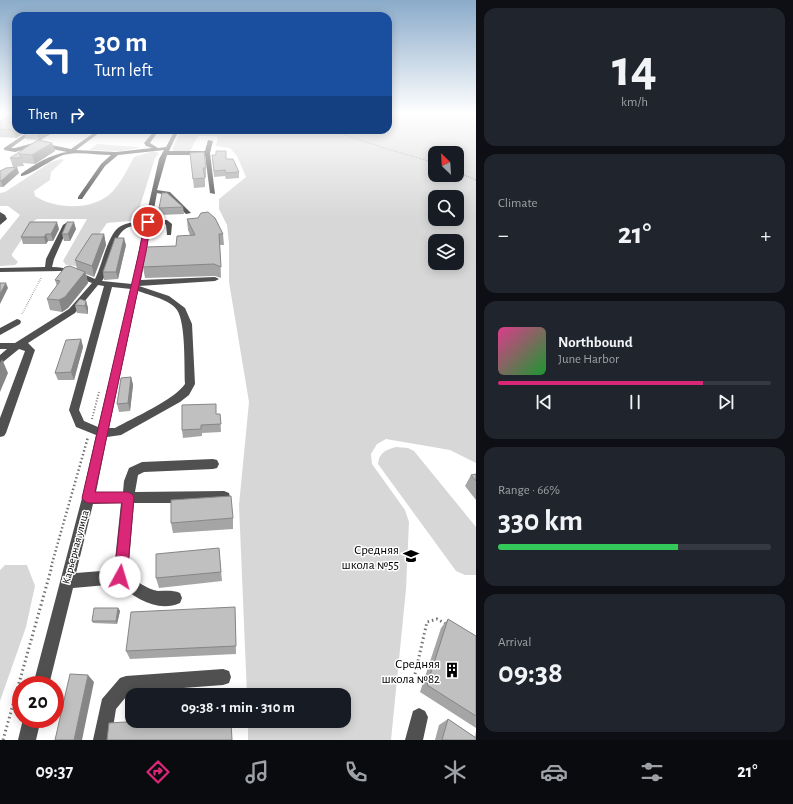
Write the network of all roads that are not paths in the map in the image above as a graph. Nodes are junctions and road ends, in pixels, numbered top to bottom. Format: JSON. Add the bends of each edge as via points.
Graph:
{"nodes":[{"id":1,"x":7,"y":149,"type":"edge"},
{"id":2,"x":20,"y":149,"type":"edge"},
{"id":3,"x":61,"y":149,"type":"edge"},
{"id":4,"x":77,"y":149,"type":"edge"},
{"id":5,"x":159,"y":149,"type":"edge"},
{"id":6,"x":208,"y":149,"type":"edge"},
{"id":7,"x":163,"y":150,"type":"junction"},
{"id":8,"x":74,"y":151,"type":"junction"},
{"id":9,"x":207,"y":153,"type":"junction"},
{"id":10,"x":116,"y":154,"type":"junction"},
{"id":11,"x":31,"y":169,"type":"junction"},
{"id":12,"x":18,"y":170,"type":"edge"},
{"id":13,"x":23,"y":175,"type":"dead end"},
{"id":14,"x":154,"y":191,"type":"junction"},
{"id":15,"x":213,"y":193,"type":"dead end"},
{"id":16,"x":80,"y":198,"type":"dead end"},
{"id":17,"x":188,"y":213,"type":"dead end"},
{"id":18,"x":0,"y":214,"type":"edge"},
{"id":19,"x":148,"y":222,"type":"junction"},
{"id":20,"x":0,"y":223,"type":"edge"},
{"id":21,"x":66,"y":225,"type":"edge"},
{"id":22,"x":169,"y":234,"type":"dead end"},
{"id":23,"x":47,"y":269,"type":"junction"},
{"id":24,"x":0,"y":270,"type":"edge"},
{"id":25,"x":215,"y":279,"type":"dead end"},
{"id":26,"x":98,"y":283,"type":"junction"},
{"id":27,"x":109,"y":284,"type":"junction"},
{"id":28,"x":135,"y":285,"type":"junction"},
{"id":29,"x":17,"y":322,"type":"road end"},
{"id":30,"x":0,"y":332,"type":"edge"},
{"id":31,"x":0,"y":346,"type":"edge"},
{"id":32,"x":17,"y":346,"type":"junction"},
{"id":33,"x":0,"y":360,"type":"edge"},
{"id":34,"x":0,"y":433,"type":"edge"},
{"id":35,"x":102,"y":434,"type":"junction"},
{"id":36,"x":212,"y":464,"type":"dead end"},
{"id":37,"x":128,"y":497,"type":"junction"},
{"id":38,"x":224,"y":497,"type":"edge"},
{"id":39,"x":88,"y":498,"type":"junction"},
{"id":40,"x":120,"y":577,"type":"junction"},
{"id":41,"x":66,"y":581,"type":"junction"},
{"id":42,"x":175,"y":598,"type":"dead end"},
{"id":43,"x":43,"y":676,"type":"edge"},
{"id":44,"x":223,"y":677,"type":"dead end"},
{"id":45,"x":419,"y":718,"type":"dead end"},
{"id":46,"x":30,"y":728,"type":"edge"},
{"id":47,"x":27,"y":740,"type":"edge"},
{"id":48,"x":102,"y":740,"type":"edge"},
{"id":49,"x":414,"y":740,"type":"edge"}],
"edges":[{"from":1,"to":2,"type":"street"},
{"from":3,"to":8,"type":"street"},
{"from":4,"to":8,"type":"street"},
{"from":5,"to":7,"type":"street"},
{"from":6,"to":9,"type":"street"},
{"from":7,"to":9,"type":"street"},
{"from":7,"to":10,"type":"street"},
{"from":7,"to":14,"type":"street","name":"Карьерная улица"},
{"from":8,"to":10,"type":"street"},
{"from":8,"to":11,"type":"street"},
{"from":9,"to":15,"type":"street"},
{"from":10,"to":16,"type":"street","via":[[104,164]]},
{"from":11,"to":12,"type":"street"},
{"from":11,"to":13,"type":"street"},
{"from":14,"to":17,"type":"street","via":[[168,193]]},
{"from":14,"to":19,"type":"street","name":"Карьерная улица"},
{"from":18,"to":20,"type":"street","via":[[4,219]]},
{"from":19,"to":22,"type":"street","via":[[165,221],[169,224]]},
{"from":19,"to":26,"type":"street","via":[[121,228],[111,245]]},
{"from":19,"to":28,"type":"street","name":"Карьерная улица","via":[[145,252]]},
{"from":21,"to":23,"type":"street"},
{"from":23,"to":24,"type":"street"},
{"from":23,"to":26,"type":"street","via":[[69,271]]},
{"from":25,"to":28,"type":"street"},
{"from":26,"to":27,"type":"street"},
{"from":26,"to":32,"type":"street","via":[[72,311]]},
{"from":27,"to":28,"type":"street"},
{"from":27,"to":35,"type":"street","via":[[74,410],[80,424]]},
{"from":28,"to":35,"type":"street","name":"Карьерная улица"},
{"from":28,"to":35,"type":"street","via":[[162,296],[181,308],[187,324],[190,384],[176,399],[143,418],[117,432]]},
{"from":29,"to":30,"type":"street"},
{"from":31,"to":32,"type":"street"},
{"from":32,"to":33,"type":"street"},
{"from":32,"to":34,"type":"street","via":[[26,346],[30,350]]},
{"from":35,"to":39,"type":"street","name":"Карьерная улица"},
{"from":36,"to":37,"type":"street","via":[[142,467],[134,472]]},
{"from":37,"to":38,"type":"street"},
{"from":37,"to":39,"type":"street"},
{"from":37,"to":40,"type":"street"},
{"from":39,"to":41,"type":"street","name":"Карьерная улица"},
{"from":40,"to":41,"type":"street"},
{"from":40,"to":42,"type":"street","via":[[140,593],[158,600]]},
{"from":41,"to":43,"type":"street","name":"Карьерная улица"},
{"from":44,"to":48,"type":"street","via":[[126,684],[108,705]]},
{"from":45,"to":49,"type":"street"},
{"from":46,"to":47,"type":"street"}]}
